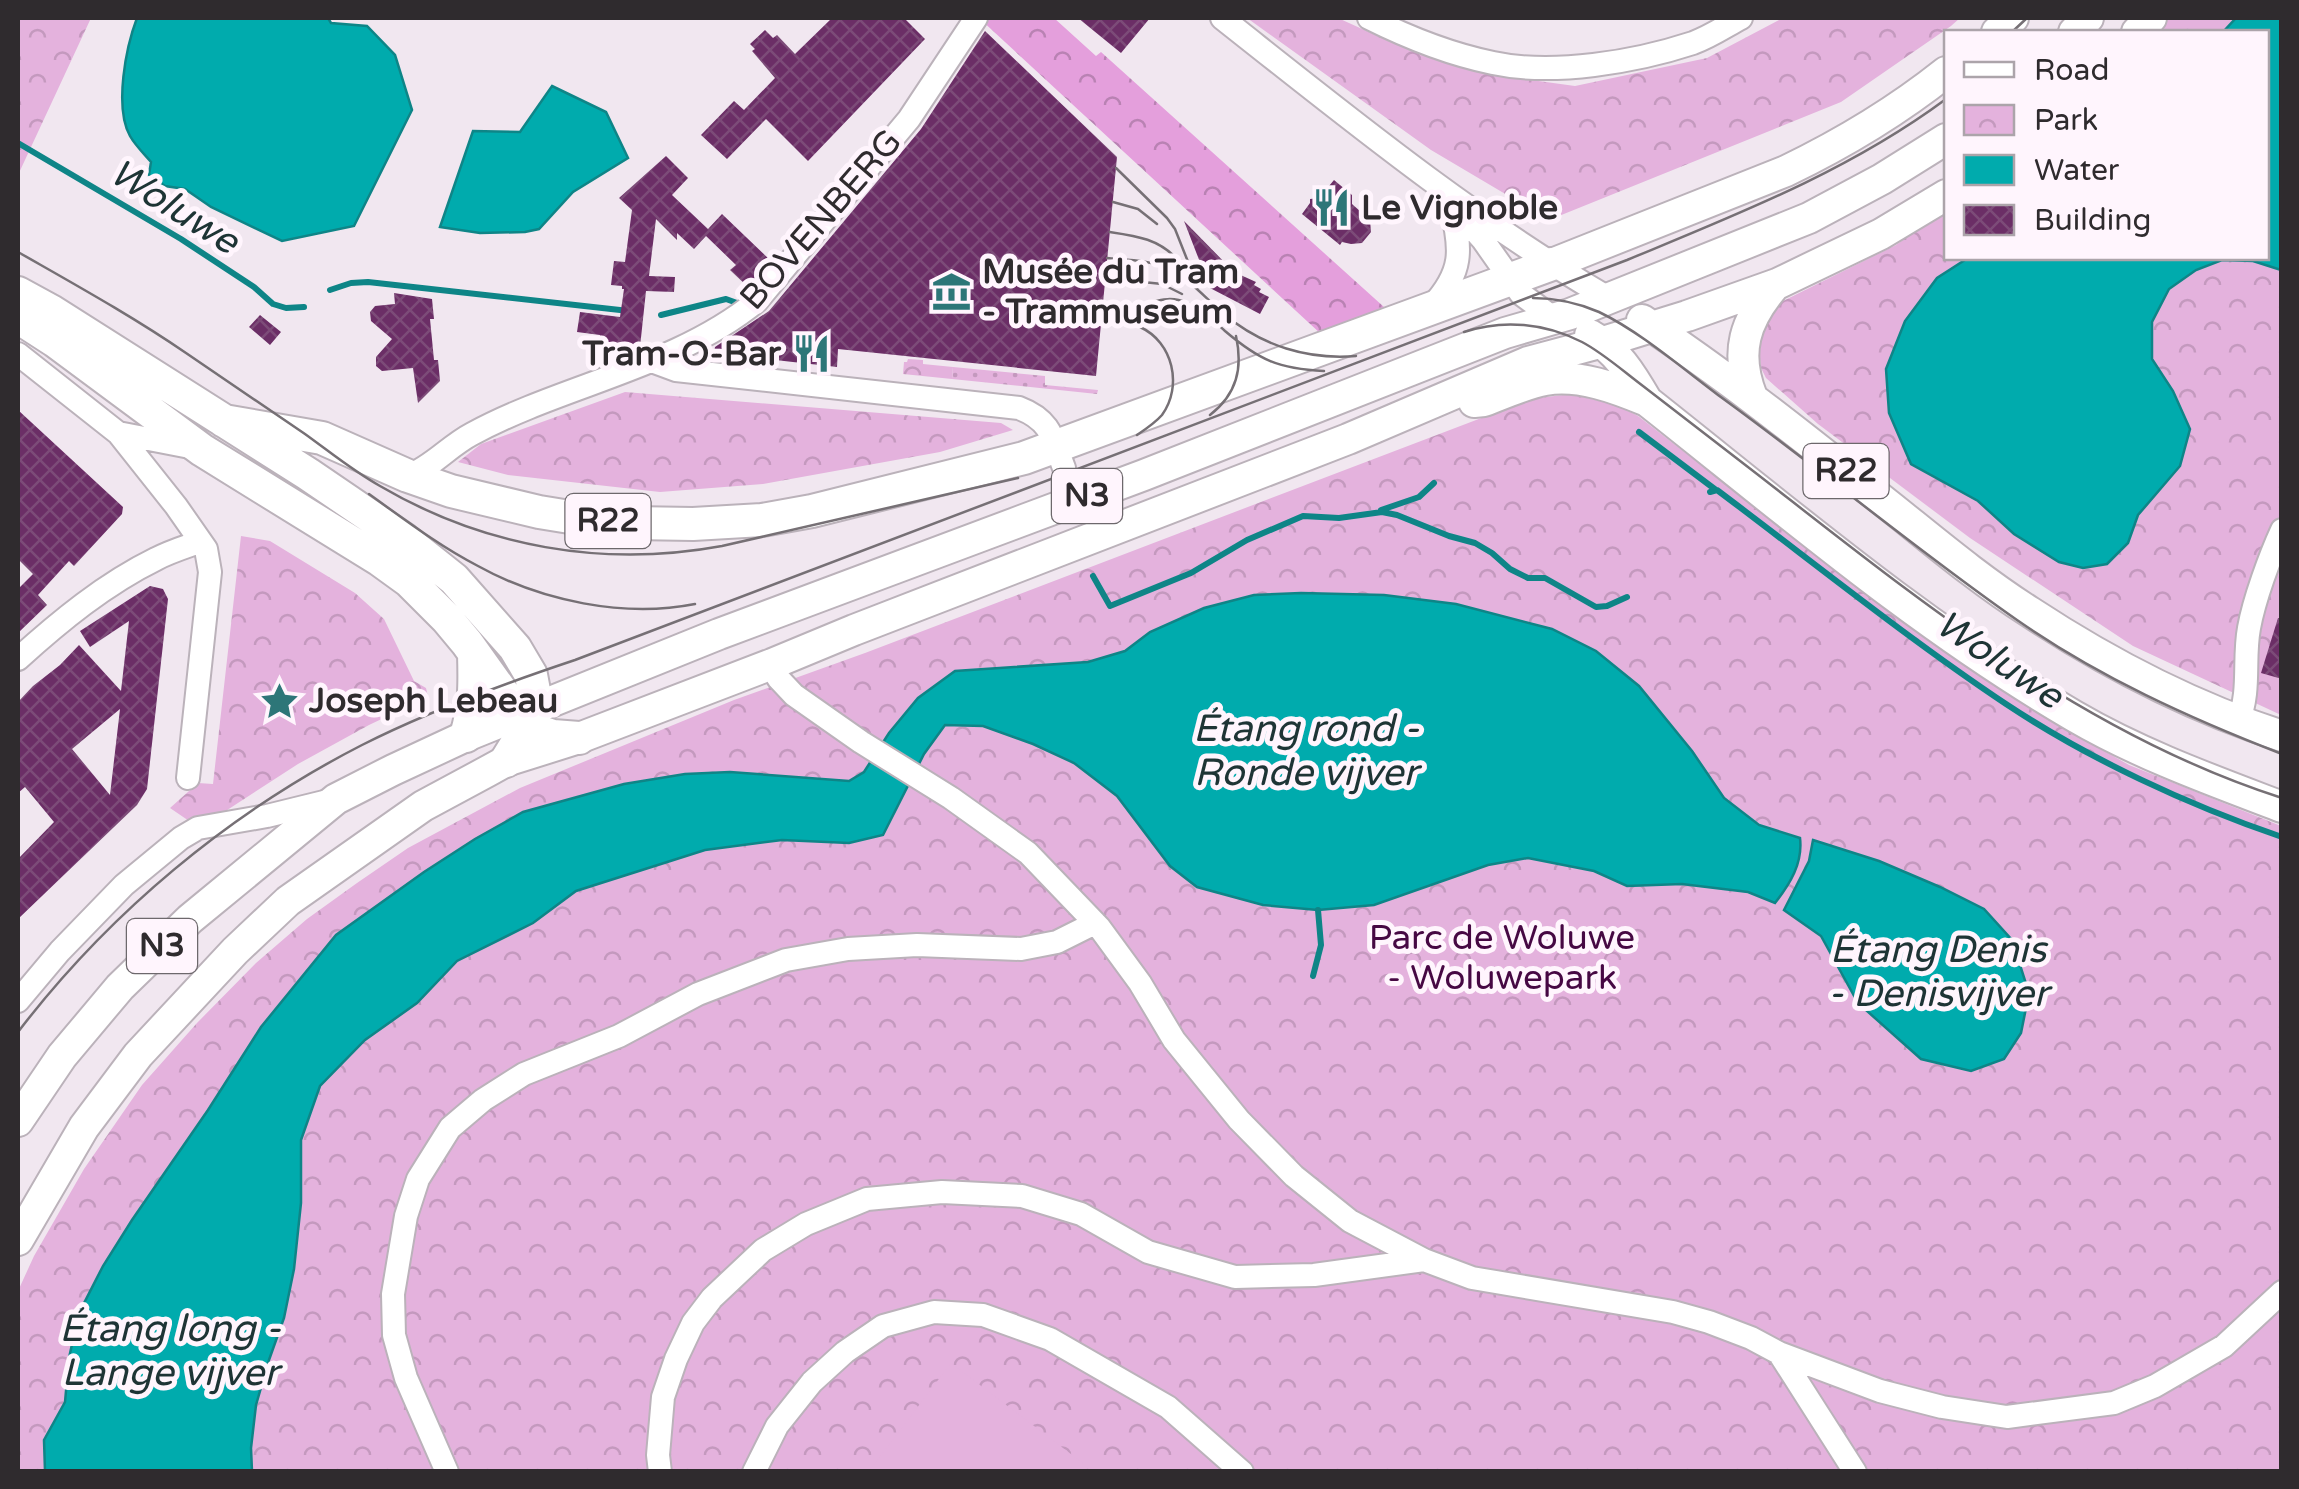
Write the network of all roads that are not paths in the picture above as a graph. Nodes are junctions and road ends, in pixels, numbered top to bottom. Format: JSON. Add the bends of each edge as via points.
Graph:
{"nodes":[{"id":1,"x":976,"y":18,"type":"edge"},
{"id":2,"x":1222,"y":18,"type":"edge"},
{"id":3,"x":1369,"y":18,"type":"edge"},
{"id":4,"x":1742,"y":18,"type":"edge"},
{"id":5,"x":1944,"y":74,"type":"edge"},
{"id":6,"x":1944,"y":140,"type":"edge"},
{"id":7,"x":1428,"y":177,"type":"junction"},
{"id":8,"x":1944,"y":196,"type":"edge"},
{"id":9,"x":1450,"y":204,"type":"junction"},
{"id":10,"x":1552,"y":264,"type":"junction"},
{"id":11,"x":1510,"y":278,"type":"junction"},
{"id":12,"x":1777,"y":284,"type":"junction"},
{"id":13,"x":18,"y":293,"type":"edge"},
{"id":14,"x":1610,"y":299,"type":"junction"},
{"id":15,"x":1431,"y":307,"type":"junction"},
{"id":16,"x":18,"y":316,"type":"edge"},
{"id":17,"x":1555,"y":319,"type":"junction"},
{"id":18,"x":1653,"y":327,"type":"junction"},
{"id":19,"x":1603,"y":342,"type":"junction"},
{"id":20,"x":18,"y":354,"type":"edge"},
{"id":21,"x":650,"y":360,"type":"junction"},
{"id":22,"x":1752,"y":396,"type":"junction"},
{"id":23,"x":1647,"y":400,"type":"junction"},
{"id":24,"x":1426,"y":405,"type":"junction"},
{"id":25,"x":224,"y":421,"type":"junction"},
{"id":26,"x":118,"y":433,"type":"junction"},
{"id":27,"x":202,"y":450,"type":"junction"},
{"id":28,"x":1060,"y":457,"type":"junction"},
{"id":29,"x":408,"y":476,"type":"junction"},
{"id":30,"x":2282,"y":530,"type":"edge"},
{"id":31,"x":199,"y":542,"type":"junction"},
{"id":32,"x":474,"y":654,"type":"junction"},
{"id":33,"x":18,"y":658,"type":"edge"},
{"id":34,"x":778,"y":678,"type":"dead end"},
{"id":35,"x":526,"y":717,"type":"junction"},
{"id":36,"x":2238,"y":722,"type":"junction"},
{"id":37,"x":466,"y":736,"type":"junction"},
{"id":38,"x":2282,"y":736,"type":"edge"},
{"id":39,"x":579,"y":738,"type":"junction"},
{"id":40,"x":506,"y":761,"type":"junction"},
{"id":41,"x":188,"y":778,"type":"dead end"},
{"id":42,"x":336,"y":799,"type":"junction"},
{"id":43,"x":2282,"y":807,"type":"edge"},
{"id":44,"x":1095,"y":922,"type":"junction"},
{"id":45,"x":18,"y":1001,"type":"edge"},
{"id":46,"x":18,"y":1121,"type":"edge"},
{"id":47,"x":18,"y":1240,"type":"edge"},
{"id":48,"x":1424,"y":1260,"type":"junction"},
{"id":49,"x":2282,"y":1292,"type":"edge"},
{"id":50,"x":1779,"y":1353,"type":"junction"},
{"id":51,"x":447,"y":1472,"type":"edge"},
{"id":52,"x":660,"y":1472,"type":"edge"},
{"id":53,"x":754,"y":1472,"type":"edge"},
{"id":54,"x":1242,"y":1472,"type":"edge"},
{"id":55,"x":1855,"y":1472,"type":"edge"}],
"edges":[{"from":1,"to":21,"type":"street","name":"BOVENBERG","via":[[909,119],[757,301],[702,339]]},
{"from":2,"to":7,"type":"street"},
{"from":3,"to":4,"type":"street","via":[[1422,43],[1495,64],[1542,68],[1650,54],[1697,42]]},
{"from":5,"to":10,"type":"main road","via":[[1822,154]]},
{"from":6,"to":14,"type":"main road","number":"N3","via":[[1809,218]]},
{"from":7,"to":9,"type":"street"},
{"from":7,"to":10,"type":"street"},
{"from":8,"to":12,"type":"main road","number":"N3"},
{"from":9,"to":11,"type":"street"},
{"from":9,"to":15,"type":"street","via":[[1458,257],[1448,289]]},
{"from":10,"to":11,"type":"highway"},
{"from":10,"to":14,"type":"street"},
{"from":11,"to":15,"type":"highway"},
{"from":11,"to":17,"type":"street"},
{"from":12,"to":18,"type":"main road","number":"N3"},
{"from":12,"to":22,"type":"main road","via":[[1757,306],[1745,337]]},
{"from":13,"to":25,"type":"highway","number":"R22"},
{"from":14,"to":17,"type":"main road","number":"N3"},
{"from":14,"to":18,"type":"main road","number":"R22"},
{"from":15,"to":28,"type":"highway","via":[[1167,407]]},
{"from":16,"to":27,"type":"highway"},
{"from":17,"to":19,"type":"main road","number":"R22"},
{"from":17,"to":35,"type":"main road","number":"N3","via":[[719,634]]},
{"from":18,"to":19,"type":"main road","number":"N3"},
{"from":18,"to":22,"type":"main road","number":"R22"},
{"from":19,"to":23,"type":"main road","number":"R22"},
{"from":19,"to":24,"type":"main road","number":"N3","via":[[1528,362]]},
{"from":20,"to":26,"type":"street"},
{"from":21,"to":28,"type":"street","via":[[676,370],[1019,408],[1048,428]]},
{"from":21,"to":29,"type":"street","name":"BOVENBERG","via":[[470,434]]},
{"from":22,"to":36,"type":"main road","number":"R22","via":[[2028,611],[2129,672]]},
{"from":23,"to":24,"type":"main road","via":[[1567,379],[1484,401]]},
{"from":23,"to":43,"type":"main road","number":"R22","via":[[1988,662],[2148,755]]},
{"from":24,"to":39,"type":"main road","number":"N3"},
{"from":25,"to":29,"type":"highway","number":"R22","via":[[322,438]]},
{"from":25,"to":35,"type":"highway","number":"R22","via":[[454,579],[526,664],[534,684]]},
{"from":26,"to":27,"type":"street"},
{"from":26,"to":31,"type":"street"},
{"from":27,"to":32,"type":"highway","via":[[409,581]]},
{"from":28,"to":29,"type":"highway","number":"R22","via":[[1024,458],[812,511],[708,524],[582,519],[495,503]]},
{"from":30,"to":36,"type":"street","via":[[2248,629],[2245,705]]},
{"from":31,"to":33,"type":"street","via":[[156,558],[97,594]]},
{"from":31,"to":41,"type":"street","via":[[210,572]]},
{"from":32,"to":35,"type":"highway"},
{"from":32,"to":37,"type":"highway","via":[[476,690]]},
{"from":34,"to":44,"type":"street","via":[[1028,853]]},
{"from":35,"to":37,"type":"main road","number":"N3"},
{"from":35,"to":39,"type":"highway","via":[[552,736]]},
{"from":35,"to":40,"type":"highway"},
{"from":36,"to":38,"type":"main road","number":"R22"},
{"from":37,"to":42,"type":"main road","number":"N3"},
{"from":39,"to":40,"type":"main road","number":"N3"},
{"from":40,"to":47,"type":"main road","number":"N3","via":[[423,806],[288,901],[234,951],[138,1055],[84,1127]]},
{"from":42,"to":45,"type":"street","via":[[198,828],[181,838],[124,886]]},
{"from":42,"to":46,"type":"main road","number":"N3","via":[[190,918],[120,986]]},
{"from":44,"to":48,"type":"street","via":[[1174,1040],[1239,1120],[1350,1221]]},
{"from":44,"to":51,"type":"street","via":[[1057,942],[1021,950],[917,945],[786,960],[524,1074],[450,1128],[418,1178],[393,1294],[394,1335],[406,1378]]},
{"from":48,"to":50,"type":"street","via":[[1472,1278],[1673,1312]]},
{"from":48,"to":52,"type":"street","via":[[1314,1275],[1234,1277],[1148,1252],[1081,1214],[1022,1196],[942,1192],[867,1199],[764,1250],[692,1323],[663,1397]]},
{"from":49,"to":50,"type":"street","via":[[2224,1346],[2156,1386],[2114,1403],[2069,1410],[2007,1417],[1942,1408]]},
{"from":50,"to":55,"type":"street"},
{"from":53,"to":54,"type":"street","via":[[777,1426],[845,1352],[883,1326],[934,1312],[983,1315],[1050,1339],[1168,1407]]}]}
